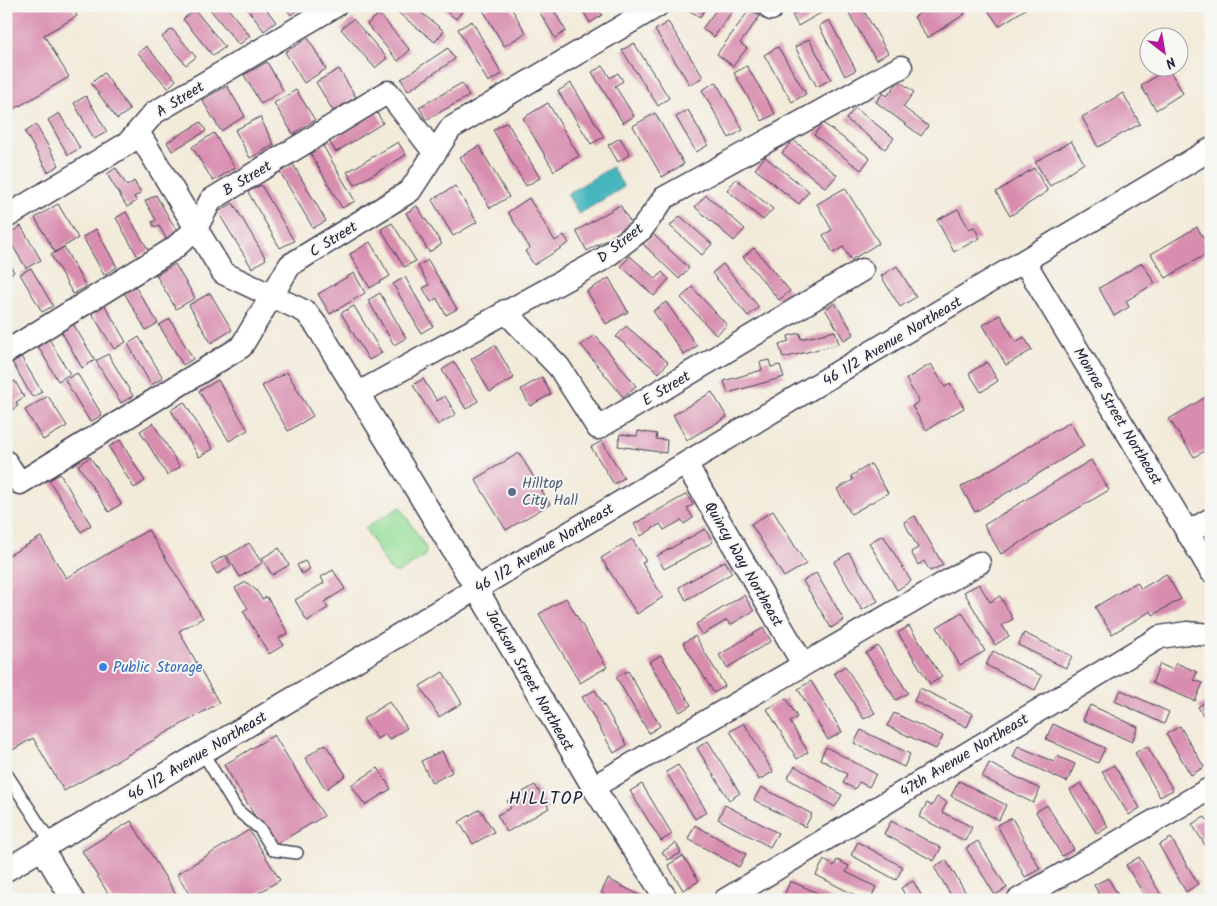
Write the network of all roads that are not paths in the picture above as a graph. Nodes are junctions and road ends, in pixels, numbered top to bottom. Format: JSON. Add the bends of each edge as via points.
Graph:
{"nodes":[{"id":1,"x":335,"y":6,"type":"edge"},
{"id":2,"x":657,"y":6,"type":"edge"},
{"id":3,"x":901,"y":67,"type":"dead end"},
{"id":4,"x":138,"y":132,"type":"junction"},
{"id":5,"x":1211,"y":149,"type":"edge"},
{"id":6,"x":434,"y":152,"type":"junction"},
{"id":7,"x":6,"y":217,"type":"edge"},
{"id":8,"x":195,"y":230,"type":"junction"},
{"id":9,"x":1024,"y":261,"type":"junction"},
{"id":10,"x":862,"y":270,"type":"dead end"},
{"id":11,"x":271,"y":295,"type":"junction"},
{"id":12,"x":505,"y":311,"type":"junction"},
{"id":13,"x":6,"y":352,"type":"edge"},
{"id":14,"x":357,"y":394,"type":"junction"},
{"id":15,"x":6,"y":462,"type":"edge"},
{"id":16,"x":686,"y":464,"type":"junction"},
{"id":17,"x":1211,"y":519,"type":"edge"},
{"id":18,"x":1188,"y":533,"type":"junction"},
{"id":19,"x":979,"y":564,"type":"dead end"},
{"id":20,"x":1211,"y":571,"type":"edge"},
{"id":21,"x":476,"y":588,"type":"junction"},
{"id":22,"x":1211,"y":635,"type":"edge"},
{"id":23,"x":803,"y":664,"type":"junction"},
{"id":24,"x":203,"y":753,"type":"junction"},
{"id":25,"x":6,"y":773,"type":"edge"},
{"id":26,"x":593,"y":787,"type":"junction"},
{"id":27,"x":1211,"y":788,"type":"edge"},
{"id":28,"x":47,"y":847,"type":"junction"},
{"id":29,"x":298,"y":853,"type":"dead end"},
{"id":30,"x":6,"y":870,"type":"edge"},
{"id":31,"x":74,"y":900,"type":"edge"},
{"id":32,"x":667,"y":900,"type":"edge"},
{"id":33,"x":725,"y":900,"type":"edge"},
{"id":34,"x":1018,"y":900,"type":"edge"}],
"edges":[{"from":1,"to":4,"type":"street","name":"A Street","via":[[154,113]]},
{"from":2,"to":6,"type":"street","name":"C Street","via":[[451,128]]},
{"from":3,"to":12,"type":"street","name":"D Street","via":[[664,198],[642,229],[603,259]]},
{"from":4,"to":7,"type":"street","name":"A Street","via":[[128,143]]},
{"from":4,"to":8,"type":"street","name":"Jackson Street Northeast"},
{"from":5,"to":9,"type":"street","name":"46 1/2 Avenue Northeast"},
{"from":6,"to":8,"type":"street","name":"B Street","via":[[388,92],[211,200]]},
{"from":6,"to":11,"type":"street","name":"C Street","via":[[410,191],[290,265]]},
{"from":8,"to":11,"type":"street","name":"Jackson Street Northeast","via":[[223,273]]},
{"from":8,"to":13,"type":"street","name":"B Street","via":[[173,250]]},
{"from":9,"to":16,"type":"street","name":"46 1/2 Avenue Northeast"},
{"from":9,"to":18,"type":"street","name":"Monroe Street Northeast"},
{"from":10,"to":12,"type":"street","name":"E Street","via":[[598,428],[559,367]]},
{"from":11,"to":14,"type":"street","name":"Jackson Street Northeast","via":[[306,312]]},
{"from":11,"to":15,"type":"street","name":"C Street","via":[[241,346],[20,483]]},
{"from":12,"to":14,"type":"street","name":"D Street"},
{"from":14,"to":21,"type":"street","name":"Jackson Street Northeast"},
{"from":16,"to":21,"type":"street","name":"46 1/2 Avenue Northeast"},
{"from":16,"to":23,"type":"street","name":"Quincy Way Northeast"},
{"from":17,"to":18,"type":"street"},
{"from":18,"to":20,"type":"street","name":"Monroe Street Northeast"},
{"from":19,"to":23,"type":"street"},
{"from":21,"to":24,"type":"street","name":"46 1/2 Avenue Northeast"},
{"from":21,"to":26,"type":"street","name":"Jackson Street Northeast"},
{"from":22,"to":33,"type":"street","name":"47th Avenue Northeast","via":[[1188,633],[1160,637]]},
{"from":23,"to":26,"type":"street"},
{"from":24,"to":28,"type":"street","name":"46 1/2 Avenue Northeast"},
{"from":24,"to":29,"type":"lane","via":[[237,810],[260,829],[273,850]]},
{"from":25,"to":28,"type":"lane"},
{"from":26,"to":32,"type":"street","name":"Jackson Street Northeast"},
{"from":27,"to":34,"type":"street"},
{"from":28,"to":30,"type":"street","name":"46 1/2 Avenue Northeast"},
{"from":28,"to":31,"type":"street"}]}
